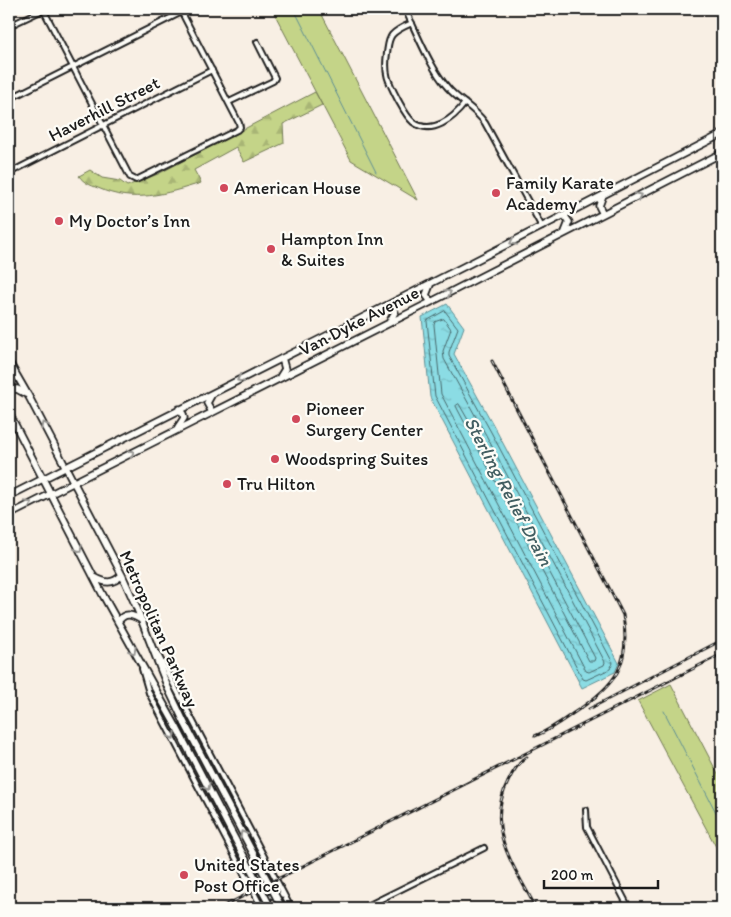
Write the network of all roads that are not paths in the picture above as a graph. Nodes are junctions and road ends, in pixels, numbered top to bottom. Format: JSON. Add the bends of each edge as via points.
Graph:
{"nodes":[{"id":1,"x":44,"y":9,"type":"edge"},
{"id":2,"x":188,"y":9,"type":"edge"},
{"id":3,"x":348,"y":9,"type":"edge"},
{"id":4,"x":357,"y":9,"type":"edge"},
{"id":5,"x":405,"y":9,"type":"edge"},
{"id":6,"x":181,"y":10,"type":"edge"},
{"id":7,"x":412,"y":23,"type":"junction"},
{"id":8,"x":9,"y":26,"type":"edge"},
{"id":9,"x":258,"y":42,"type":"dead end"},
{"id":10,"x":73,"y":67,"type":"junction"},
{"id":11,"x":212,"y":70,"type":"junction"},
{"id":12,"x":9,"y":99,"type":"edge"},
{"id":13,"x":229,"y":102,"type":"junction"},
{"id":14,"x":465,"y":103,"type":"junction"},
{"id":15,"x":103,"y":125,"type":"junction"},
{"id":16,"x":722,"y":134,"type":"edge"},
{"id":17,"x":722,"y":153,"type":"edge"},
{"id":18,"x":9,"y":173,"type":"edge"},
{"id":19,"x":603,"y":196,"type":"junction"},
{"id":20,"x":604,"y":214,"type":"junction"},
{"id":21,"x":564,"y":215,"type":"junction"},
{"id":22,"x":542,"y":227,"type":"junction"},
{"id":23,"x":564,"y":234,"type":"junction"},
{"id":24,"x":432,"y":283,"type":"junction"},
{"id":25,"x":431,"y":302,"type":"junction"},
{"id":26,"x":391,"y":304,"type":"junction"},
{"id":27,"x":389,"y":323,"type":"junction"},
{"id":28,"x":282,"y":358,"type":"junction"},
{"id":29,"x":9,"y":362,"type":"edge"},
{"id":30,"x":278,"y":378,"type":"junction"},
{"id":31,"x":9,"y":390,"type":"edge"},
{"id":32,"x":213,"y":393,"type":"junction"},
{"id":33,"x":28,"y":395,"type":"junction"},
{"id":34,"x":179,"y":409,"type":"junction"},
{"id":35,"x":212,"y":412,"type":"junction"},
{"id":36,"x":9,"y":413,"type":"edge"},
{"id":37,"x":175,"y":430,"type":"junction"},
{"id":38,"x":65,"y":467,"type":"junction"},
{"id":39,"x":42,"y":479,"type":"junction"},
{"id":40,"x":73,"y":482,"type":"junction"},
{"id":41,"x":50,"y":494,"type":"junction"},
{"id":42,"x":9,"y":496,"type":"edge"},
{"id":43,"x":9,"y":515,"type":"edge"},
{"id":44,"x":122,"y":575,"type":"junction"},
{"id":45,"x":94,"y":577,"type":"junction"},
{"id":46,"x":143,"y":621,"type":"junction"},
{"id":47,"x":118,"y":622,"type":"junction"},
{"id":48,"x":150,"y":640,"type":"junction"},
{"id":49,"x":142,"y":665,"type":"junction"},
{"id":50,"x":586,"y":810,"type":"dead end"},
{"id":51,"x":484,"y":848,"type":"dead end"},
{"id":52,"x":269,"y":866,"type":"junction"},
{"id":53,"x":245,"y":877,"type":"junction"},
{"id":54,"x":284,"y":895,"type":"junction"},
{"id":55,"x":261,"y":908,"type":"edge"},
{"id":56,"x":271,"y":908,"type":"edge"},
{"id":57,"x":282,"y":908,"type":"edge"},
{"id":58,"x":291,"y":908,"type":"edge"},
{"id":59,"x":363,"y":908,"type":"edge"},
{"id":60,"x":629,"y":908,"type":"edge"}],
"edges":[{"from":1,"to":8,"type":"street"},
{"from":1,"to":10,"type":"street"},
{"from":2,"to":6,"type":"street"},
{"from":3,"to":4,"type":"street"},
{"from":5,"to":7,"type":"street"},
{"from":6,"to":10,"type":"street"},
{"from":6,"to":11,"type":"street"},
{"from":7,"to":14,"type":"street","via":[[443,83]]},
{"from":7,"to":14,"type":"street","via":[[391,37],[385,64],[388,80],[406,114],[419,125],[436,126],[451,118]]},
{"from":9,"to":13,"type":"street","via":[[275,78]]},
{"from":10,"to":12,"type":"street"},
{"from":10,"to":15,"type":"street"},
{"from":11,"to":13,"type":"street"},
{"from":11,"to":15,"type":"street","name":"Haverhill Street"},
{"from":13,"to":15,"type":"street","via":[[240,127],[237,130],[138,180],[130,177]]},
{"from":14,"to":22,"type":"street","via":[[485,123]]},
{"from":15,"to":18,"type":"street","name":"Haverhill Street"},
{"from":16,"to":19,"type":"main road","name":"Van Dyke Avenue"},
{"from":20,"to":17,"type":"main road","name":"Van Dyke Avenue","one_way":true},
{"from":19,"to":20,"type":"main road","via":[[599,206]]},
{"from":19,"to":21,"type":"main road","name":"Van Dyke Avenue"},
{"from":20,"to":23,"type":"main road","name":"Van Dyke Avenue"},
{"from":21,"to":22,"type":"main road","name":"Van Dyke Avenue"},
{"from":21,"to":23,"type":"main road","via":[[569,225]]},
{"from":22,"to":24,"type":"main road","name":"Van Dyke Avenue","one_way":true},
{"from":25,"to":23,"type":"main road","name":"Van Dyke Avenue","one_way":true},
{"from":24,"to":25,"type":"main road","via":[[426,294]]},
{"from":24,"to":26,"type":"main road","name":"Van Dyke Avenue"},
{"from":25,"to":27,"type":"main road","name":"Van Dyke Avenue"},
{"from":26,"to":27,"type":"main road","via":[[395,312]]},
{"from":26,"to":28,"type":"main road","name":"Van Dyke Avenue"},
{"from":27,"to":30,"type":"main road","name":"Van Dyke Avenue"},
{"from":28,"to":30,"type":"main road","via":[[285,369]]},
{"from":28,"to":32,"type":"main road","name":"Van Dyke Avenue","one_way":true},
{"from":29,"to":33,"type":"main road","name":"Metropolitan Parkway"},
{"from":30,"to":35,"type":"main road","name":"Van Dyke Avenue"},
{"from":31,"to":33,"type":"main road","via":[[17,389]]},
{"from":32,"to":34,"type":"main road","name":"Van Dyke Avenue"},
{"from":32,"to":35,"type":"main road","via":[[207,402]]},
{"from":38,"to":33,"type":"main road","name":"Metropolitan Parkway","one_way":true},
{"from":34,"to":37,"type":"main road","via":[[184,418]]},
{"from":34,"to":38,"type":"main road","name":"Van Dyke Avenue"},
{"from":35,"to":37,"type":"main road","name":"Van Dyke Avenue"},
{"from":36,"to":39,"type":"main road","name":"Metropolitan Parkway"},
{"from":40,"to":37,"type":"main road","name":"Van Dyke Avenue","one_way":true},
{"from":38,"to":39,"type":"main road","name":"Van Dyke Avenue"},
{"from":38,"to":40,"type":"main road","name":"Metropolitan Parkway"},
{"from":39,"to":41,"type":"main road","name":"Metropolitan Parkway"},
{"from":39,"to":42,"type":"main road","name":"Van Dyke Avenue"},
{"from":40,"to":41,"type":"main road","name":"Van Dyke Avenue"},
{"from":40,"to":44,"type":"main road","name":"Metropolitan Parkway"},
{"from":43,"to":41,"type":"main road","name":"Van Dyke Avenue","one_way":true},
{"from":41,"to":45,"type":"main road","name":"Metropolitan Parkway","one_way":true},
{"from":44,"to":45,"type":"main road","via":[[115,582],[108,583]]},
{"from":44,"to":46,"type":"main road","name":"Metropolitan Parkway"},
{"from":45,"to":47,"type":"main road","name":"Metropolitan Parkway"},
{"from":46,"to":47,"type":"main road","via":[[128,614]]},
{"from":46,"to":48,"type":"main road","name":"Metropolitan Parkway"},
{"from":47,"to":49,"type":"main road","name":"Metropolitan Parkway","one_way":true},
{"from":48,"to":52,"type":"street"},
{"from":57,"to":48,"type":"main road","name":"Metropolitan Parkway","one_way":true,"bridge":true,"via":[[185,724]]},
{"from":49,"to":53,"type":"street","one_way":true,"via":[[148,694]]},
{"from":49,"to":56,"type":"main road","name":"Metropolitan Parkway","one_way":true,"bridge":true},
{"from":50,"to":60,"type":"street","via":[[588,827]]},
{"from":51,"to":59,"type":"street"},
{"from":52,"to":53,"type":"street","via":[[252,878]]},
{"from":52,"to":54,"type":"street"},
{"from":53,"to":55,"type":"street"},
{"from":54,"to":55,"type":"street","via":[[264,900]]},
{"from":54,"to":58,"type":"street"}]}
